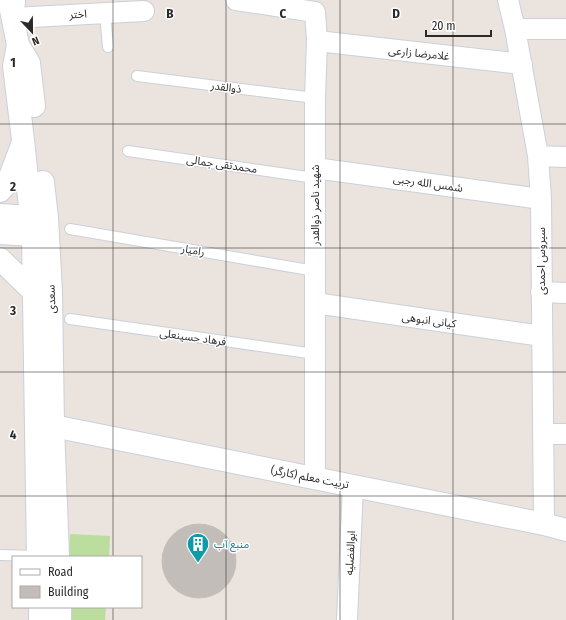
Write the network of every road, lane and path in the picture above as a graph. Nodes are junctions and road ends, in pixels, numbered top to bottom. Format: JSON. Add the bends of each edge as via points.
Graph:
{"nodes":[{"id":1,"x":236,"y":0,"type":"edge"},
{"id":2,"x":508,"y":0,"type":"edge"},
{"id":3,"x":12,"y":6,"type":"edge"},
{"id":4,"x":144,"y":11,"type":"dead end"},
{"id":5,"x":105,"y":13,"type":"junction"},
{"id":6,"x":515,"y":29,"type":"junction"},
{"id":7,"x":566,"y":29,"type":"edge"},
{"id":8,"x":317,"y":41,"type":"junction"},
{"id":9,"x":18,"y":45,"type":"junction"},
{"id":10,"x":108,"y":47,"type":"dead end"},
{"id":11,"x":522,"y":64,"type":"junction"},
{"id":12,"x":136,"y":76,"type":"dead end"},
{"id":13,"x":315,"y":98,"type":"junction"},
{"id":14,"x":24,"y":140,"type":"junction"},
{"id":15,"x":128,"y":151,"type":"dead end"},
{"id":16,"x":538,"y":156,"type":"junction"},
{"id":17,"x":566,"y":157,"type":"edge"},
{"id":18,"x":315,"y":173,"type":"junction"},
{"id":19,"x":0,"y":191,"type":"edge"},
{"id":20,"x":541,"y":199,"type":"junction"},
{"id":21,"x":0,"y":215,"type":"edge"},
{"id":22,"x":40,"y":227,"type":"junction"},
{"id":23,"x":70,"y":229,"type":"dead end"},
{"id":24,"x":0,"y":232,"type":"edge"},
{"id":25,"x":0,"y":259,"type":"edge"},
{"id":26,"x":315,"y":271,"type":"junction"},
{"id":27,"x":33,"y":291,"type":"junction"},
{"id":28,"x":541,"y":292,"type":"junction"},
{"id":29,"x":566,"y":293,"type":"edge"},
{"id":30,"x":315,"y":303,"type":"junction"},
{"id":31,"x":70,"y":320,"type":"dead end"},
{"id":32,"x":542,"y":336,"type":"junction"},
{"id":33,"x":315,"y":354,"type":"junction"},
{"id":34,"x":53,"y":426,"type":"junction"},
{"id":35,"x":543,"y":434,"type":"junction"},
{"id":36,"x":566,"y":434,"type":"edge"},
{"id":37,"x":315,"y":478,"type":"junction"},
{"id":38,"x":353,"y":486,"type":"junction"},
{"id":39,"x":544,"y":524,"type":"junction"},
{"id":40,"x":566,"y":530,"type":"edge"},
{"id":41,"x":0,"y":555,"type":"edge"},
{"id":42,"x":45,"y":556,"type":"edge"},
{"id":43,"x":40,"y":608,"type":"edge"},
{"id":44,"x":60,"y":608,"type":"edge"},
{"id":45,"x":40,"y":620,"type":"edge"},
{"id":46,"x":60,"y":620,"type":"edge"},
{"id":47,"x":347,"y":620,"type":"edge"}],
"edges":[{"from":1,"to":8,"type":"street","name":"شهید ناصر ذوالقدر","via":[[315,12]]},
{"from":2,"to":6,"type":"street","name":"سیروس احمدی"},
{"from":3,"to":5,"type":"street","name":"اختر"},
{"from":3,"to":9,"type":"main road","name":"سعدی"},
{"from":4,"to":5,"type":"street","name":"اختر"},
{"from":5,"to":10,"type":"lane"},
{"from":6,"to":7,"type":"street"},
{"from":6,"to":11,"type":"street","name":"سیروس احمدی"},
{"from":8,"to":11,"type":"street","name":"غلامرضا زارعی"},
{"from":8,"to":13,"type":"street","name":"شهید ناصر ذوالقدر"},
{"from":9,"to":14,"type":"main road","name":"سعدی","via":[[14,66]]},
{"from":9,"to":22,"type":"main road","name":"سعدی","via":[[29,63]]},
{"from":11,"to":16,"type":"street","name":"سیروس احمدی"},
{"from":12,"to":13,"type":"lane","name":"ذوالقدر"},
{"from":13,"to":18,"type":"street","name":"شهید ناصر ذوالقدر"},
{"from":14,"to":19,"type":"main road","via":[[8,182]]},
{"from":14,"to":22,"type":"main road","name":"سعدی"},
{"from":15,"to":18,"type":"lane","name":"محمدتقی جمالی"},
{"from":16,"to":17,"type":"street"},
{"from":16,"to":20,"type":"street","name":"سیروس احمدی"},
{"from":18,"to":20,"type":"street","name":"شمس الله رجبی"},
{"from":18,"to":26,"type":"street","name":"شهید ناصر ذوالقدر"},
{"from":20,"to":28,"type":"street","name":"سیروس احمدی"},
{"from":21,"to":22,"type":"main road"},
{"from":22,"to":24,"type":"main road"},
{"from":22,"to":27,"type":"main road","name":"سعدی"},
{"from":22,"to":34,"type":"main road","name":"سعدی","via":[[51,292]]},
{"from":23,"to":26,"type":"lane","name":"رامیار"},
{"from":25,"to":27,"type":"main road"},
{"from":26,"to":30,"type":"street","name":"شهید ناصر ذوالقدر"},
{"from":27,"to":42,"type":"main road","name":"سعدی"},
{"from":28,"to":29,"type":"street"},
{"from":28,"to":32,"type":"street","name":"سیروس احمدی"},
{"from":30,"to":32,"type":"street","name":"کیانی انبوهی"},
{"from":30,"to":33,"type":"street","name":"شهید ناصر ذوالقدر"},
{"from":31,"to":33,"type":"lane","name":"فرهاد حسینعلی"},
{"from":32,"to":35,"type":"street","name":"سیروس احمدی"},
{"from":33,"to":37,"type":"street","name":"شهید ناصر ذوالقدر"},
{"from":34,"to":37,"type":"main road","name":"تربیت معلم (کارگر)"},
{"from":34,"to":42,"type":"main road","name":"سعدی"},
{"from":35,"to":36,"type":"street"},
{"from":35,"to":39,"type":"street","name":"سیروس احمدی"},
{"from":37,"to":38,"type":"main road","name":"تربیت معلم (کارگر)"},
{"from":38,"to":39,"type":"main road","name":"تربیت معلم (کارگر)"},
{"from":38,"to":47,"type":"street","name":"ابوالفضلیه"},
{"from":39,"to":40,"type":"main road","name":"تربیت معلم (کارگر)"},
{"from":41,"to":42,"type":"lane"},
{"from":43,"to":45,"type":"main road"},
{"from":44,"to":46,"type":"main road"}]}
